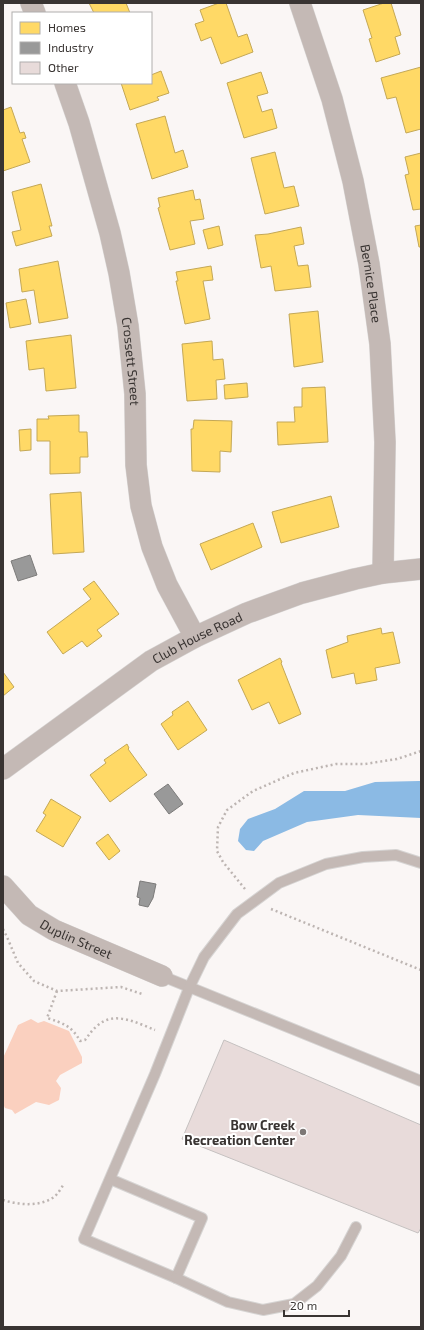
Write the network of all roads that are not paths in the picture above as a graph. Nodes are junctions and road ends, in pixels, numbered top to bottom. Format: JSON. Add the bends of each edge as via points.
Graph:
{"nodes":[{"id":1,"x":30,"y":3,"type":"edge"},
{"id":2,"x":300,"y":3,"type":"edge"},
{"id":3,"x":34,"y":12,"type":"edge"},
{"id":4,"x":65,"y":84,"type":"edge"},
{"id":5,"x":421,"y":569,"type":"edge"},
{"id":6,"x":383,"y":573,"type":"junction"},
{"id":7,"x":195,"y":637,"type":"junction"},
{"id":8,"x":3,"y":769,"type":"edge"},
{"id":9,"x":421,"y":863,"type":"edge"},
{"id":10,"x":3,"y":886,"type":"edge"},
{"id":11,"x":162,"y":976,"type":"joint"},
{"id":12,"x":189,"y":988,"type":"junction"},
{"id":13,"x":421,"y":1081,"type":"edge"},
{"id":14,"x":110,"y":1180,"type":"junction"},
{"id":15,"x":356,"y":1227,"type":"dead end"},
{"id":16,"x":176,"y":1278,"type":"junction"}],
"edges":[{"from":1,"to":3,"type":"street"},
{"from":2,"to":6,"type":"street","name":"Bernice Place","via":[[334,106],[353,181],[369,264],[380,344],[385,442]]},
{"from":4,"to":7,"type":"street","name":"Crossett Street","via":[[79,122],[119,273],[135,394],[136,465],[141,506],[152,547],[167,586]]},
{"from":5,"to":6,"type":"street","name":"Club House Road"},
{"from":6,"to":7,"type":"street","name":"Club House Road","via":[[302,593],[247,613]]},
{"from":7,"to":8,"type":"street","name":"Club House Road","via":[[152,661]]},
{"from":9,"to":12,"type":"lane","via":[[396,855],[363,856],[326,864],[279,883],[237,914],[204,957]]},
{"from":10,"to":11,"type":"street","name":"Duplin Street","via":[[29,915],[54,930]]},
{"from":11,"to":12,"type":"lane"},
{"from":12,"to":13,"type":"lane"},
{"from":12,"to":14,"type":"lane"},
{"from":14,"to":16,"type":"lane","via":[[84,1239]]},
{"from":14,"to":16,"type":"lane","via":[[202,1218]]},
{"from":15,"to":16,"type":"lane","via":[[341,1256],[317,1286],[294,1304],[263,1310],[228,1302]]}]}
